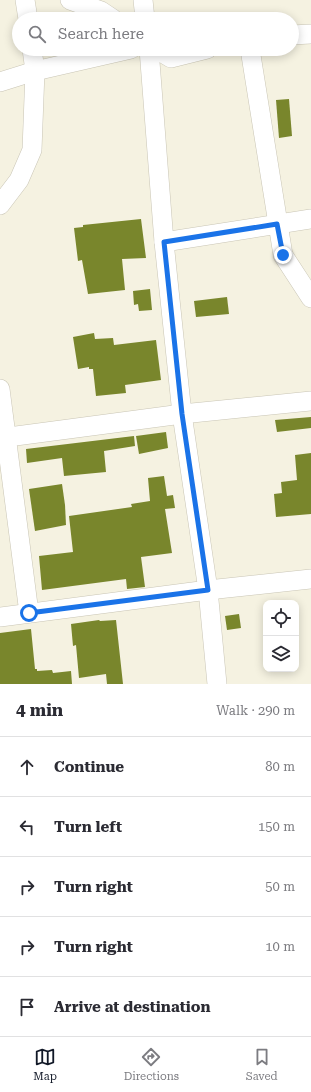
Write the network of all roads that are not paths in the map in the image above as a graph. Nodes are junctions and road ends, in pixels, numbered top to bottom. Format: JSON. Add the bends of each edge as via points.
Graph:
{"nodes":[{"id":1,"x":25,"y":0,"type":"edge"},
{"id":2,"x":70,"y":0,"type":"edge"},
{"id":3,"x":143,"y":0,"type":"edge"},
{"id":4,"x":27,"y":12,"type":"edge"},
{"id":5,"x":103,"y":12,"type":"edge"},
{"id":6,"x":145,"y":12,"type":"edge"},
{"id":7,"x":311,"y":34,"type":"edge"},
{"id":8,"x":299,"y":35,"type":"edge"},
{"id":9,"x":33,"y":56,"type":"edge"},
{"id":10,"x":100,"y":56,"type":"edge"},
{"id":11,"x":150,"y":56,"type":"edge"},
{"id":12,"x":168,"y":56,"type":"edge"},
{"id":13,"x":180,"y":56,"type":"edge"},
{"id":14,"x":251,"y":56,"type":"edge"},
{"id":15,"x":34,"y":71,"type":"junction"},
{"id":16,"x":0,"y":82,"type":"edge"},
{"id":17,"x":0,"y":205,"type":"edge"},
{"id":18,"x":311,"y":220,"type":"edge"},
{"id":19,"x":277,"y":224,"type":"junction"},
{"id":20,"x":164,"y":242,"type":"junction"},
{"id":21,"x":311,"y":298,"type":"edge"},
{"id":22,"x":0,"y":389,"type":"edge"},
{"id":23,"x":311,"y":401,"type":"edge"},
{"id":24,"x":182,"y":414,"type":"junction"},
{"id":25,"x":3,"y":437,"type":"edge"},
{"id":26,"x":311,"y":579,"type":"edge"},
{"id":27,"x":208,"y":590,"type":"junction"},
{"id":28,"x":29,"y":613,"type":"junction"},
{"id":29,"x":0,"y":617,"type":"edge"},
{"id":30,"x":218,"y":684,"type":"edge"}],
"edges":[{"from":1,"to":4,"type":"street"},
{"from":2,"to":5,"type":"street"},
{"from":3,"to":6,"type":"street"},
{"from":7,"to":8,"type":"street"},
{"from":9,"to":15,"type":"street"},
{"from":10,"to":15,"type":"street"},
{"from":11,"to":20,"type":"street"},
{"from":12,"to":13,"type":"street","via":[[172,58]]},
{"from":14,"to":19,"type":"street"},
{"from":15,"to":16,"type":"street"},
{"from":15,"to":17,"type":"street","via":[[32,150],[19,180]]},
{"from":18,"to":19,"type":"street"},
{"from":19,"to":20,"type":"street"},
{"from":19,"to":21,"type":"street","via":[[283,255]]},
{"from":20,"to":24,"type":"street"},
{"from":22,"to":25,"type":"street"},
{"from":23,"to":24,"type":"street"},
{"from":24,"to":25,"type":"street"},
{"from":24,"to":27,"type":"street"},
{"from":25,"to":28,"type":"street"},
{"from":26,"to":27,"type":"street"},
{"from":27,"to":28,"type":"street"},
{"from":27,"to":30,"type":"street"},
{"from":28,"to":29,"type":"street"}]}
